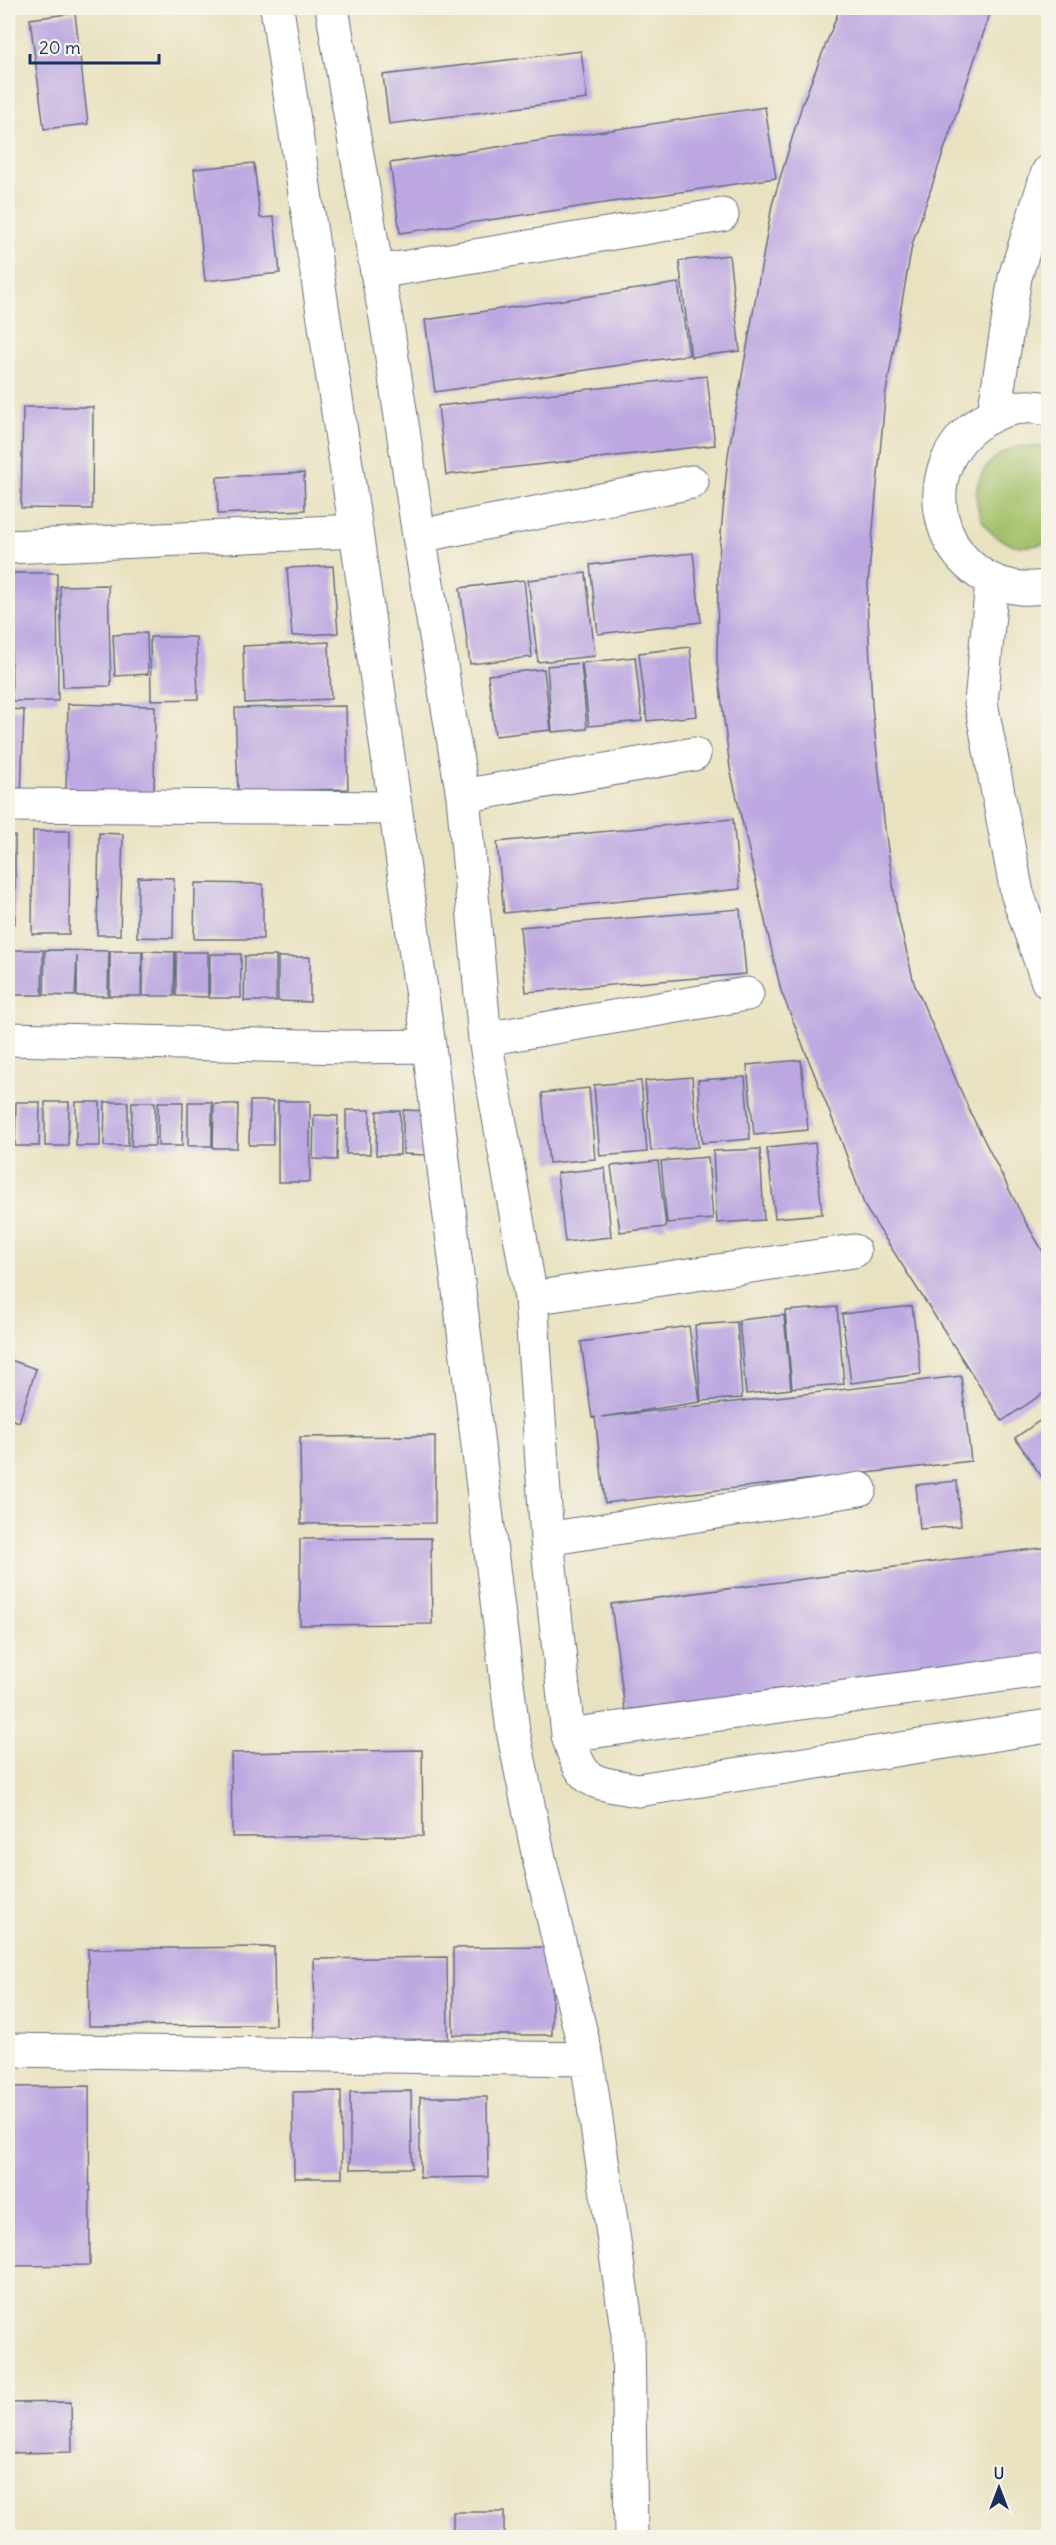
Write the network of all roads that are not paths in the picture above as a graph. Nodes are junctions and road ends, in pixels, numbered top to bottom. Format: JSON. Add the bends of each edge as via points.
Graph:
{"nodes":[{"id":1,"x":277,"y":8,"type":"edge"},
{"id":2,"x":339,"y":8,"type":"edge"},
{"id":3,"x":1048,"y":172,"type":"edge"},
{"id":4,"x":722,"y":215,"type":"dead end"},
{"id":5,"x":377,"y":272,"type":"junction"},
{"id":6,"x":1048,"y":409,"type":"edge"},
{"id":7,"x":994,"y":414,"type":"junction"},
{"id":8,"x":693,"y":482,"type":"dead end"},
{"id":9,"x":356,"y":531,"type":"junction"},
{"id":10,"x":419,"y":536,"type":"junction"},
{"id":11,"x":8,"y":547,"type":"edge"},
{"id":12,"x":992,"y":580,"type":"junction"},
{"id":13,"x":1048,"y":587,"type":"edge"},
{"id":14,"x":694,"y":754,"type":"dead end"},
{"id":15,"x":463,"y":796,"type":"junction"},
{"id":16,"x":8,"y":805,"type":"edge"},
{"id":17,"x":395,"y":808,"type":"junction"},
{"id":18,"x":1048,"y":982,"type":"edge"},
{"id":19,"x":747,"y":994,"type":"dead end"},
{"id":20,"x":8,"y":1039,"type":"edge"},
{"id":21,"x":485,"y":1039,"type":"junction"},
{"id":22,"x":429,"y":1046,"type":"junction"},
{"id":23,"x":854,"y":1251,"type":"dead end"},
{"id":24,"x":531,"y":1298,"type":"junction"},
{"id":25,"x":860,"y":1489,"type":"dead end"},
{"id":26,"x":547,"y":1539,"type":"junction"},
{"id":27,"x":1048,"y":1669,"type":"edge"},
{"id":28,"x":1048,"y":1726,"type":"edge"},
{"id":29,"x":568,"y":1735,"type":"junction"},
{"id":30,"x":8,"y":2050,"type":"edge"},
{"id":31,"x":587,"y":2059,"type":"junction"},
{"id":32,"x":630,"y":2538,"type":"edge"}],
"edges":[{"from":1,"to":9,"type":"street"},
{"from":2,"to":5,"type":"street"},
{"from":3,"to":7,"type":"street","via":[[1015,277]]},
{"from":4,"to":5,"type":"street"},
{"from":5,"to":10,"type":"street"},
{"from":6,"to":7,"type":"street","via":[[1024,406]]},
{"from":7,"to":12,"type":"street","via":[[969,430],[950,453],[940,482],[940,512],[949,540],[967,564]]},
{"from":8,"to":10,"type":"street"},
{"from":9,"to":11,"type":"street"},
{"from":9,"to":17,"type":"street"},
{"from":10,"to":15,"type":"street"},
{"from":12,"to":13,"type":"street","via":[[1021,588]]},
{"from":12,"to":18,"type":"street","via":[[981,703],[1017,893]]},
{"from":14,"to":15,"type":"street"},
{"from":15,"to":21,"type":"street"},
{"from":16,"to":17,"type":"street"},
{"from":17,"to":22,"type":"street"},
{"from":19,"to":21,"type":"street"},
{"from":20,"to":22,"type":"street"},
{"from":21,"to":24,"type":"street"},
{"from":22,"to":31,"type":"street","via":[[513,1731]]},
{"from":23,"to":24,"type":"street"},
{"from":24,"to":26,"type":"street"},
{"from":25,"to":26,"type":"street"},
{"from":26,"to":29,"type":"street"},
{"from":27,"to":29,"type":"street"},
{"from":28,"to":29,"type":"street","via":[[638,1790],[584,1775]]},
{"from":30,"to":31,"type":"street"},
{"from":31,"to":32,"type":"street","via":[[628,2335]]}]}
